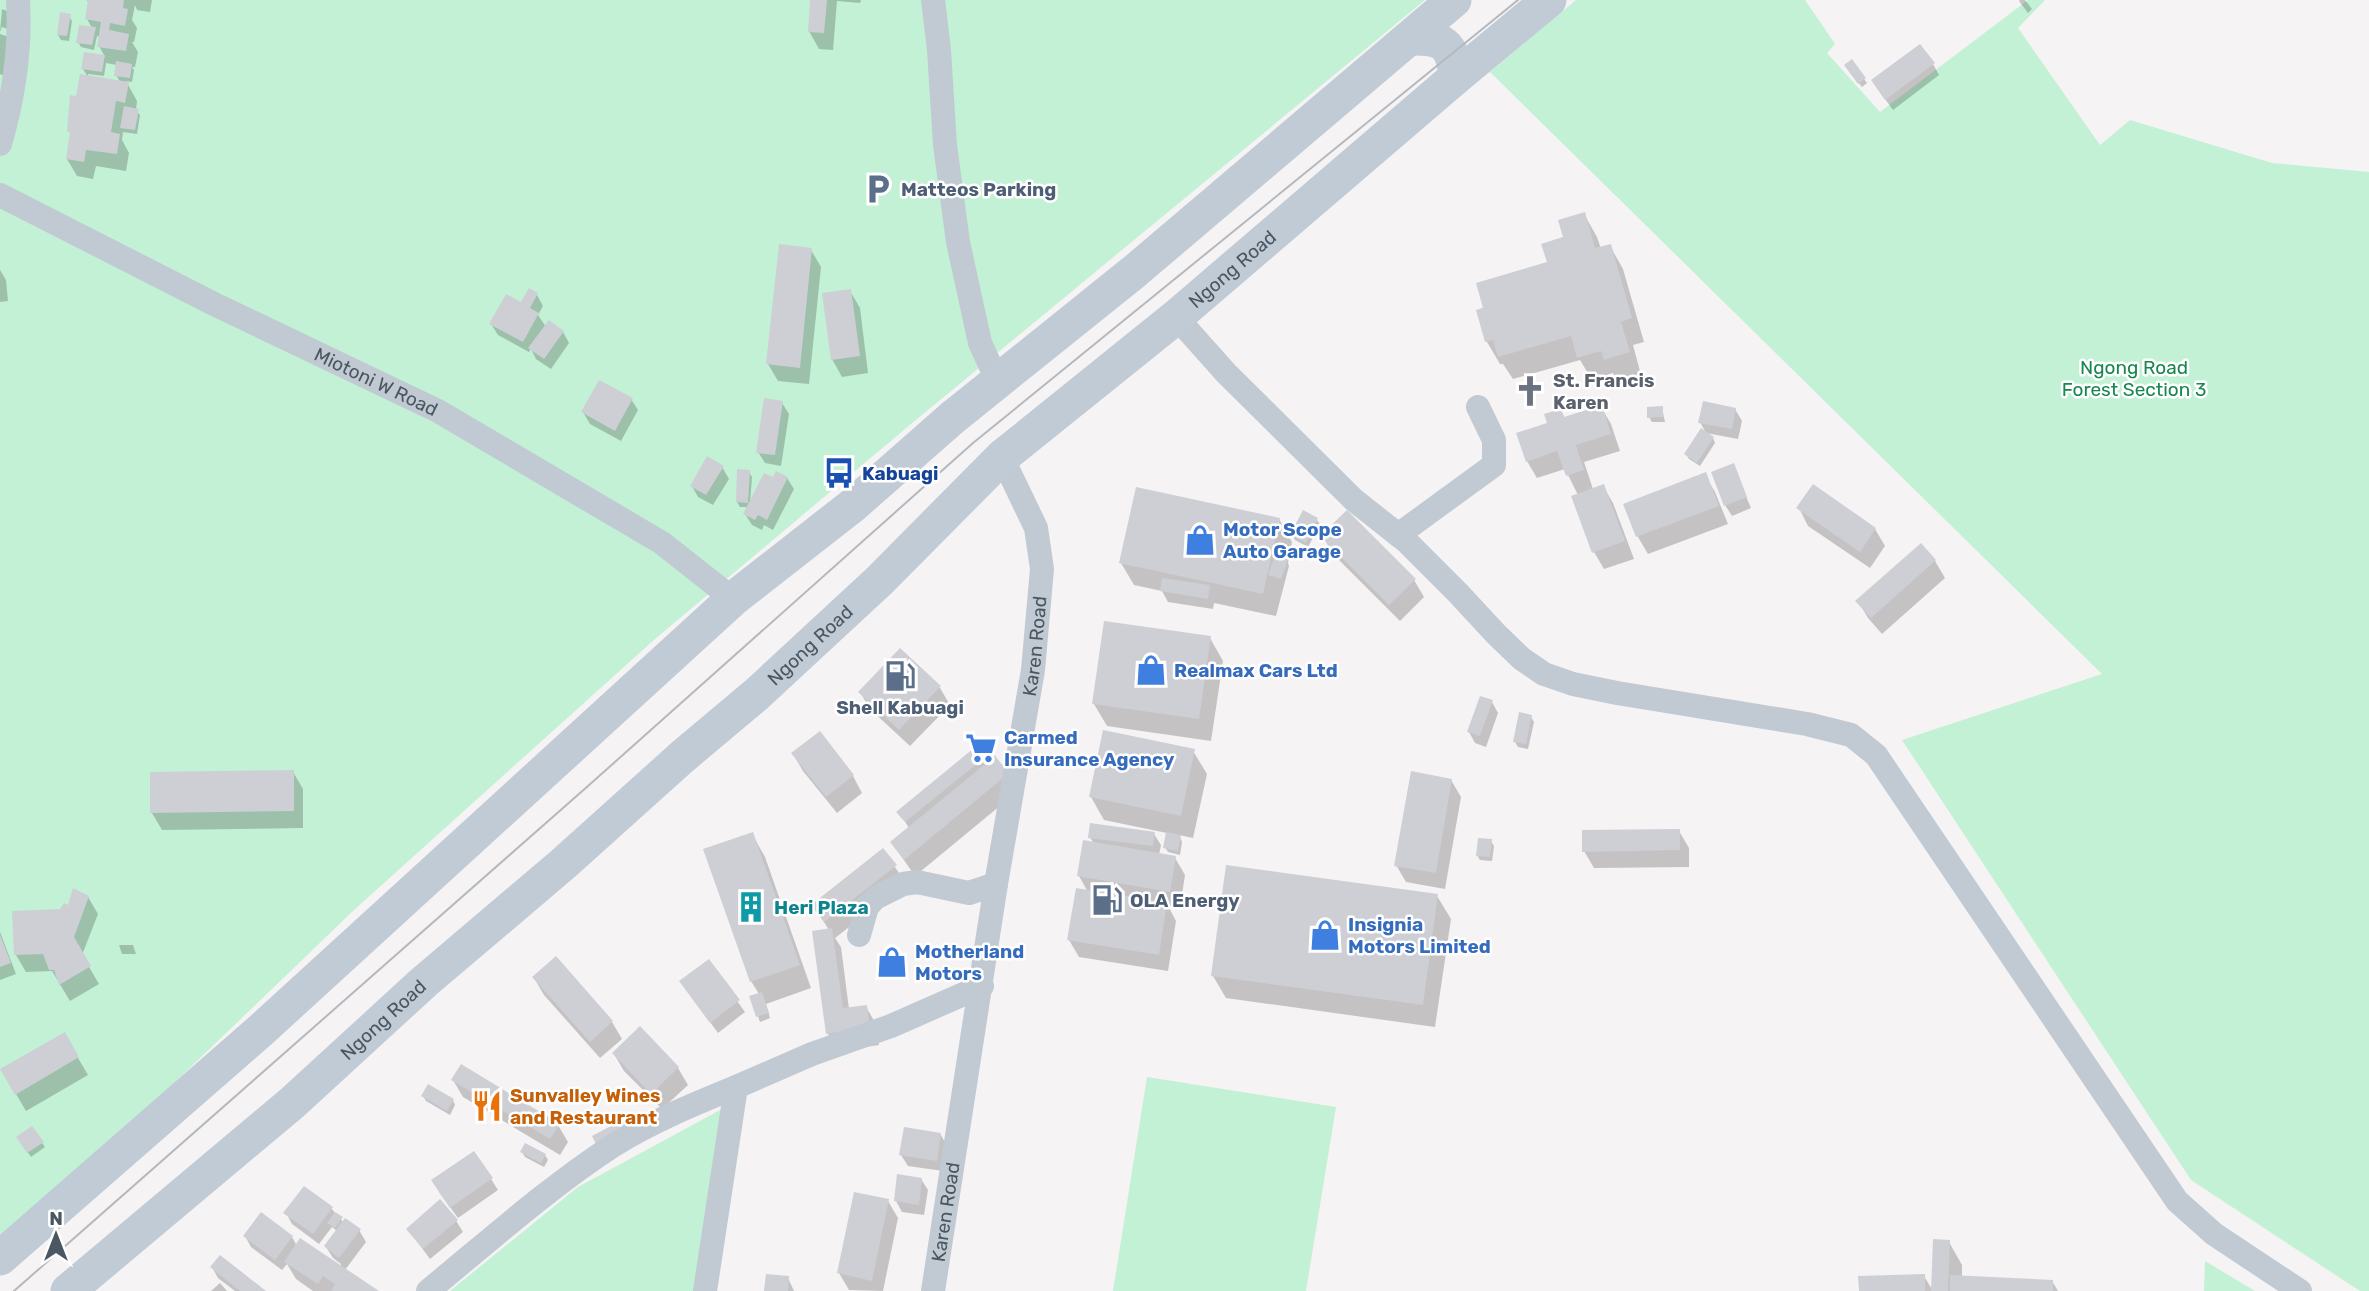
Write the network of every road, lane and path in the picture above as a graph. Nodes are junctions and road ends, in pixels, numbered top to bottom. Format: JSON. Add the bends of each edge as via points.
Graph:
{"nodes":[{"id":1,"x":18,"y":0,"type":"edge"},
{"id":2,"x":933,"y":0,"type":"edge"},
{"id":3,"x":1454,"y":0,"type":"edge"},
{"id":4,"x":1549,"y":0,"type":"edge"},
{"id":5,"x":1410,"y":38,"type":"junction"},
{"id":6,"x":1456,"y":76,"type":"junction"},
{"id":7,"x":0,"y":144,"type":"edge"},
{"id":8,"x":0,"y":195,"type":"edge"},
{"id":9,"x":1176,"y":317,"type":"junction"},
{"id":10,"x":998,"y":382,"type":"junction"},
{"id":11,"x":1478,"y":407,"type":"dead end"},
{"id":12,"x":1002,"y":457,"type":"junction"},
{"id":13,"x":1398,"y":535,"type":"junction"},
{"id":14,"x":733,"y":599,"type":"junction"},
{"id":15,"x":996,"y":884,"type":"junction"},
{"id":16,"x":859,"y":935,"type":"dead end"},
{"id":17,"x":982,"y":986,"type":"junction"},
{"id":18,"x":736,"y":1087,"type":"junction"},
{"id":19,"x":0,"y":1258,"type":"edge"},
{"id":20,"x":68,"y":1291,"type":"edge"},
{"id":21,"x":428,"y":1291,"type":"edge"},
{"id":22,"x":705,"y":1291,"type":"edge"},
{"id":23,"x":933,"y":1291,"type":"edge"},
{"id":24,"x":2300,"y":1291,"type":"edge"}],
"edges":[{"from":1,"to":7,"type":"street","via":[[16,78]]},
{"from":2,"to":10,"type":"street","via":[[958,242],[980,343]]},
{"from":3,"to":5,"type":"main road"},
{"from":4,"to":6,"type":"main road","name":"Ngong Road"},
{"from":5,"to":6,"type":"main road","via":[[1432,37],[1444,44],[1454,57]]},
{"from":5,"to":10,"type":"main road"},
{"from":6,"to":9,"type":"main road","name":"Ngong Road"},
{"from":8,"to":14,"type":"street","name":"Miotoni W Road","via":[[438,411],[662,543]]},
{"from":9,"to":12,"type":"main road","name":"Ngong Road"},
{"from":9,"to":13,"type":"street","via":[[1354,500]]},
{"from":10,"to":14,"type":"main road"},
{"from":11,"to":13,"type":"street","via":[[1494,440],[1494,465]]},
{"from":12,"to":15,"type":"street","name":"Karen Road","via":[[1036,528],[1042,569],[1033,670]]},
{"from":12,"to":20,"type":"main road","name":"Ngong Road","via":[[879,581],[757,694],[292,1102]]},
{"from":13,"to":24,"type":"street","via":[[1522,659],[1544,674],[1617,693],[1807,724],[1851,735],[1876,755],[2177,1201],[2214,1234]]},
{"from":14,"to":19,"type":"main road","via":[[260,1031]]},
{"from":15,"to":16,"type":"street","via":[[969,893],[917,882],[903,884],[867,907]]},
{"from":15,"to":17,"type":"street","name":"Karen Road"},
{"from":17,"to":18,"type":"street"},
{"from":17,"to":23,"type":"street","name":"Karen Road"},
{"from":18,"to":21,"type":"street","via":[[665,1116],[616,1144],[559,1183]]},
{"from":18,"to":22,"type":"street"}]}
